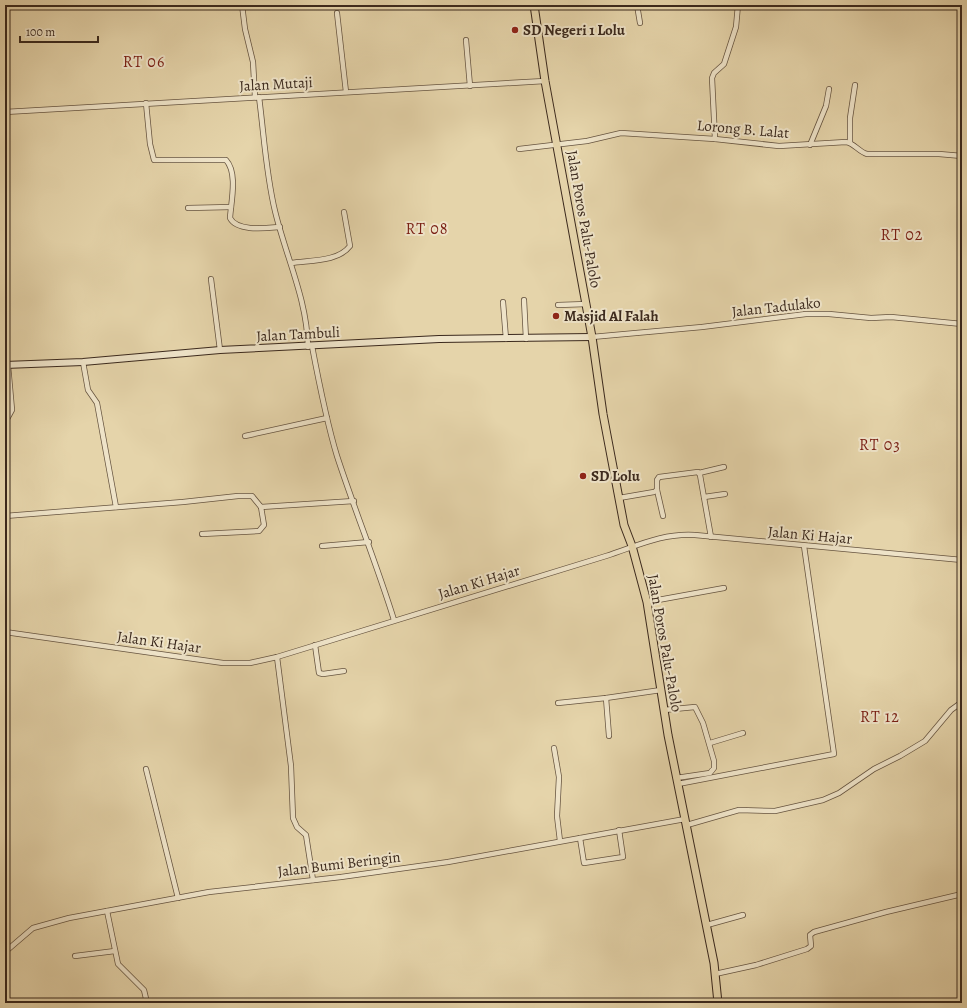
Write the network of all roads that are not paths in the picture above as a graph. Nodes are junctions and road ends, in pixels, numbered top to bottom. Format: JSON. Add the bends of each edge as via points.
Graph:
{"nodes":[{"id":1,"x":242,"y":5,"type":"edge"},
{"id":2,"x":534,"y":5,"type":"edge"},
{"id":3,"x":638,"y":5,"type":"edge"},
{"id":4,"x":738,"y":5,"type":"edge"},
{"id":5,"x":337,"y":13,"type":"dead end"},
{"id":6,"x":640,"y":23,"type":"dead end"},
{"id":7,"x":466,"y":40,"type":"dead end"},
{"id":8,"x":545,"y":81,"type":"junction"},
{"id":9,"x":855,"y":85,"type":"dead end"},
{"id":10,"x":470,"y":86,"type":"junction"},
{"id":11,"x":829,"y":89,"type":"dead end"},
{"id":12,"x":5,"y":91,"type":"edge"},
{"id":13,"x":346,"y":92,"type":"junction"},
{"id":14,"x":257,"y":97,"type":"junction"},
{"id":15,"x":146,"y":103,"type":"junction"},
{"id":16,"x":6,"y":112,"type":"edge"},
{"id":17,"x":715,"y":139,"type":"junction"},
{"id":18,"x":850,"y":142,"type":"junction"},
{"id":19,"x":557,"y":143,"type":"junction"},
{"id":20,"x":810,"y":145,"type":"junction"},
{"id":21,"x":518,"y":149,"type":"dead end"},
{"id":22,"x":962,"y":156,"type":"edge"},
{"id":23,"x":231,"y":207,"type":"junction"},
{"id":24,"x":188,"y":208,"type":"dead end"},
{"id":25,"x":344,"y":212,"type":"dead end"},
{"id":26,"x":280,"y":227,"type":"junction"},
{"id":27,"x":291,"y":263,"type":"junction"},
{"id":28,"x":211,"y":279,"type":"dead end"},
{"id":29,"x":524,"y":300,"type":"dead end"},
{"id":30,"x":503,"y":302,"type":"dead end"},
{"id":31,"x":586,"y":304,"type":"junction"},
{"id":32,"x":558,"y":305,"type":"dead end"},
{"id":33,"x":962,"y":324,"type":"edge"},
{"id":34,"x":592,"y":337,"type":"junction"},
{"id":35,"x":506,"y":339,"type":"junction"},
{"id":36,"x":526,"y":339,"type":"junction"},
{"id":37,"x":310,"y":346,"type":"junction"},
{"id":38,"x":220,"y":350,"type":"junction"},
{"id":39,"x":83,"y":362,"type":"junction"},
{"id":40,"x":7,"y":365,"type":"edge"},
{"id":41,"x":328,"y":418,"type":"junction"},
{"id":42,"x":7,"y":419,"type":"dead end"},
{"id":43,"x":245,"y":436,"type":"dead end"},
{"id":44,"x":724,"y":467,"type":"dead end"},
{"id":45,"x":699,"y":473,"type":"junction"},
{"id":46,"x":657,"y":490,"type":"junction"},
{"id":47,"x":725,"y":494,"type":"dead end"},
{"id":48,"x":704,"y":497,"type":"junction"},
{"id":49,"x":619,"y":498,"type":"junction"},
{"id":50,"x":354,"y":501,"type":"junction"},
{"id":51,"x":116,"y":507,"type":"junction"},
{"id":52,"x":261,"y":507,"type":"junction"},
{"id":53,"x":5,"y":516,"type":"edge"},
{"id":54,"x":663,"y":516,"type":"dead end"},
{"id":55,"x":202,"y":534,"type":"dead end"},
{"id":56,"x":711,"y":537,"type":"junction"},
{"id":57,"x":368,"y":542,"type":"junction"},
{"id":58,"x":322,"y":546,"type":"dead end"},
{"id":59,"x":632,"y":546,"type":"junction"},
{"id":60,"x":804,"y":546,"type":"junction"},
{"id":61,"x":962,"y":560,"type":"edge"},
{"id":62,"x":724,"y":588,"type":"dead end"},
{"id":63,"x":647,"y":602,"type":"junction"},
{"id":64,"x":394,"y":620,"type":"junction"},
{"id":65,"x":5,"y":632,"type":"edge"},
{"id":66,"x":315,"y":645,"type":"junction"},
{"id":67,"x":277,"y":657,"type":"junction"},
{"id":68,"x":344,"y":671,"type":"dead end"},
{"id":69,"x":661,"y":690,"type":"junction"},
{"id":70,"x":606,"y":698,"type":"junction"},
{"id":71,"x":962,"y":702,"type":"edge"},
{"id":72,"x":558,"y":703,"type":"dead end"},
{"id":73,"x":664,"y":710,"type":"junction"},
{"id":74,"x":743,"y":733,"type":"dead end"},
{"id":75,"x":608,"y":736,"type":"dead end"},
{"id":76,"x":710,"y":743,"type":"junction"},
{"id":77,"x":554,"y":748,"type":"dead end"},
{"id":78,"x":146,"y":769,"type":"dead end"},
{"id":79,"x":677,"y":781,"type":"junction"},
{"id":80,"x":686,"y":822,"type":"junction"},
{"id":81,"x":619,"y":830,"type":"junction"},
{"id":82,"x":580,"y":838,"type":"junction"},
{"id":83,"x":560,"y":841,"type":"junction"},
{"id":84,"x":313,"y":880,"type":"junction"},
{"id":85,"x":962,"y":894,"type":"edge"},
{"id":86,"x":178,"y":898,"type":"junction"},
{"id":87,"x":107,"y":911,"type":"junction"},
{"id":88,"x":743,"y":915,"type":"dead end"},
{"id":89,"x":707,"y":925,"type":"junction"},
{"id":90,"x":115,"y":951,"type":"junction"},
{"id":91,"x":5,"y":952,"type":"edge"},
{"id":92,"x":75,"y":956,"type":"dead end"},
{"id":93,"x":715,"y":974,"type":"junction"},
{"id":94,"x":147,"y":1003,"type":"edge"},
{"id":95,"x":718,"y":1003,"type":"edge"}],
"edges":[{"from":1,"to":14,"type":"street"},
{"from":2,"to":8,"type":"main road","name":"Jalan Poros Palu-Palolo"},
{"from":3,"to":6,"type":"street"},
{"from":4,"to":17,"type":"street","via":[[736,27],[724,64],[712,78]]},
{"from":5,"to":13,"type":"street"},
{"from":7,"to":10,"type":"street"},
{"from":8,"to":10,"type":"street","name":"Jalan Mutaji"},
{"from":8,"to":19,"type":"main road","name":"Jalan Poros Palu-Palolo"},
{"from":9,"to":18,"type":"street","via":[[850,118]]},
{"from":10,"to":13,"type":"street","name":"Jalan Mutaji"},
{"from":11,"to":20,"type":"street","via":[[826,106]]},
{"from":12,"to":16,"type":"street"},
{"from":13,"to":14,"type":"street","name":"Jalan Mutaji"},
{"from":14,"to":15,"type":"street","name":"Jalan Mutaji"},
{"from":14,"to":26,"type":"street","via":[[271,191]]},
{"from":15,"to":16,"type":"street","name":"Jalan Mutaji"},
{"from":15,"to":23,"type":"street","via":[[153,160],[226,160],[232,175]]},
{"from":17,"to":19,"type":"street","name":"Lorong B. Lalat","via":[[621,133],[587,141]]},
{"from":17,"to":20,"type":"street","name":"Lorong B. Lalat","via":[[779,146]]},
{"from":18,"to":20,"type":"street","name":"Lorong B. Lalat"},
{"from":18,"to":22,"type":"street","via":[[867,154]]},
{"from":19,"to":21,"type":"street","name":"Lorong B. Lalat"},
{"from":19,"to":31,"type":"main road","name":"Jalan Poros Palu-Palolo"},
{"from":23,"to":24,"type":"street"},
{"from":23,"to":26,"type":"street","via":[[230,218],[237,225],[256,228]]},
{"from":25,"to":27,"type":"street","via":[[350,246],[346,251],[329,258]]},
{"from":26,"to":27,"type":"street"},
{"from":27,"to":37,"type":"street","via":[[304,310]]},
{"from":28,"to":38,"type":"street"},
{"from":29,"to":36,"type":"street"},
{"from":30,"to":35,"type":"street"},
{"from":31,"to":32,"type":"street"},
{"from":31,"to":34,"type":"main road","name":"Jalan Poros Palu-Palolo"},
{"from":33,"to":34,"type":"street","name":"Jalan Tadulako","via":[[891,317],[806,314]]},
{"from":34,"to":36,"type":"street","name":"Jalan Tambuli"},
{"from":34,"to":49,"type":"main road","name":"Jalan Poros Palu-Palolo"},
{"from":35,"to":36,"type":"street","name":"Jalan Tambuli"},
{"from":35,"to":37,"type":"street","name":"Jalan Tambuli","via":[[439,339]]},
{"from":37,"to":38,"type":"street","name":"Jalan Tambuli"},
{"from":37,"to":41,"type":"street"},
{"from":38,"to":39,"type":"street","name":"Jalan Tambuli"},
{"from":39,"to":40,"type":"street","name":"Jalan Tambuli"},
{"from":39,"to":51,"type":"street","via":[[88,390],[97,403]]},
{"from":40,"to":42,"type":"street","via":[[12,410]]},
{"from":41,"to":43,"type":"street"},
{"from":41,"to":50,"type":"street"},
{"from":44,"to":45,"type":"street"},
{"from":45,"to":46,"type":"street","via":[[659,477]]},
{"from":45,"to":48,"type":"street"},
{"from":46,"to":49,"type":"street"},
{"from":46,"to":54,"type":"street"},
{"from":47,"to":48,"type":"street"},
{"from":48,"to":56,"type":"street"},
{"from":49,"to":59,"type":"main road","name":"Jalan Poros Palu-Palolo"},
{"from":50,"to":52,"type":"street"},
{"from":50,"to":57,"type":"street"},
{"from":51,"to":52,"type":"street","via":[[248,496],[254,497]]},
{"from":51,"to":53,"type":"street"},
{"from":52,"to":55,"type":"street","via":[[264,525],[259,531]]},
{"from":56,"to":59,"type":"street","name":"Jalan Ki Hajar","via":[[678,534]]},
{"from":56,"to":60,"type":"street","name":"Jalan Ki Hajar"},
{"from":57,"to":58,"type":"street"},
{"from":57,"to":64,"type":"street"},
{"from":59,"to":63,"type":"main road","name":"Jalan Poros Palu-Palolo"},
{"from":59,"to":64,"type":"street","name":"Jalan Ki Hajar"},
{"from":60,"to":61,"type":"street","name":"Jalan Ki Hajar"},
{"from":60,"to":79,"type":"street","via":[[834,754]]},
{"from":62,"to":63,"type":"street"},
{"from":63,"to":69,"type":"main road","name":"Jalan Poros Palu-Palolo"},
{"from":64,"to":66,"type":"street","name":"Jalan Ki Hajar"},
{"from":65,"to":67,"type":"street","name":"Jalan Ki Hajar","via":[[223,663],[250,663]]},
{"from":66,"to":67,"type":"street","name":"Jalan Ki Hajar"},
{"from":66,"to":68,"type":"street","via":[[319,673]]},
{"from":67,"to":84,"type":"street","via":[[291,766],[293,818],[297,827],[306,835]]},
{"from":69,"to":70,"type":"street"},
{"from":69,"to":73,"type":"main road","name":"Jalan Poros Palu-Palolo"},
{"from":70,"to":72,"type":"street"},
{"from":70,"to":75,"type":"street"},
{"from":71,"to":80,"type":"street","name":"Jalan Bumi Beringin","via":[[951,710],[925,741],[874,769],[840,793],[823,800],[776,811],[739,810]]},
{"from":73,"to":76,"type":"street","via":[[695,707]]},
{"from":73,"to":79,"type":"main road","name":"Jalan Poros Palu-Palolo"},
{"from":74,"to":76,"type":"street"},
{"from":76,"to":79,"type":"street","via":[[714,765],[711,772]]},
{"from":77,"to":83,"type":"street","via":[[559,777],[557,816]]},
{"from":78,"to":86,"type":"street"},
{"from":79,"to":80,"type":"main road","name":"Jalan Poros Palu-Palolo"},
{"from":80,"to":81,"type":"street","name":"Jalan Bumi Beringin"},
{"from":80,"to":89,"type":"main road","name":"Jalan Poros Palu-Palolo"},
{"from":81,"to":82,"type":"street","name":"Jalan Bumi Beringin"},
{"from":81,"to":82,"type":"street","via":[[623,857],[584,863]]},
{"from":82,"to":83,"type":"street","name":"Jalan Bumi Beringin"},
{"from":83,"to":84,"type":"street","name":"Jalan Bumi Beringin","via":[[436,863]]},
{"from":84,"to":86,"type":"street","name":"Jalan Bumi Beringin"},
{"from":85,"to":93,"type":"street","via":[[814,932],[810,935],[811,946],[807,949],[756,965]]},
{"from":86,"to":87,"type":"street","name":"Jalan Bumi Beringin"},
{"from":87,"to":90,"type":"street"},
{"from":87,"to":91,"type":"street","name":"Jalan Bumi Beringin","via":[[38,925]]},
{"from":88,"to":89,"type":"street"},
{"from":89,"to":93,"type":"main road","name":"Jalan Poros Palu-Palolo"},
{"from":90,"to":92,"type":"street"},
{"from":90,"to":94,"type":"street","via":[[118,964],[144,990]]},
{"from":93,"to":95,"type":"main road","name":"Jalan Poros Palu-Palolo"}]}
